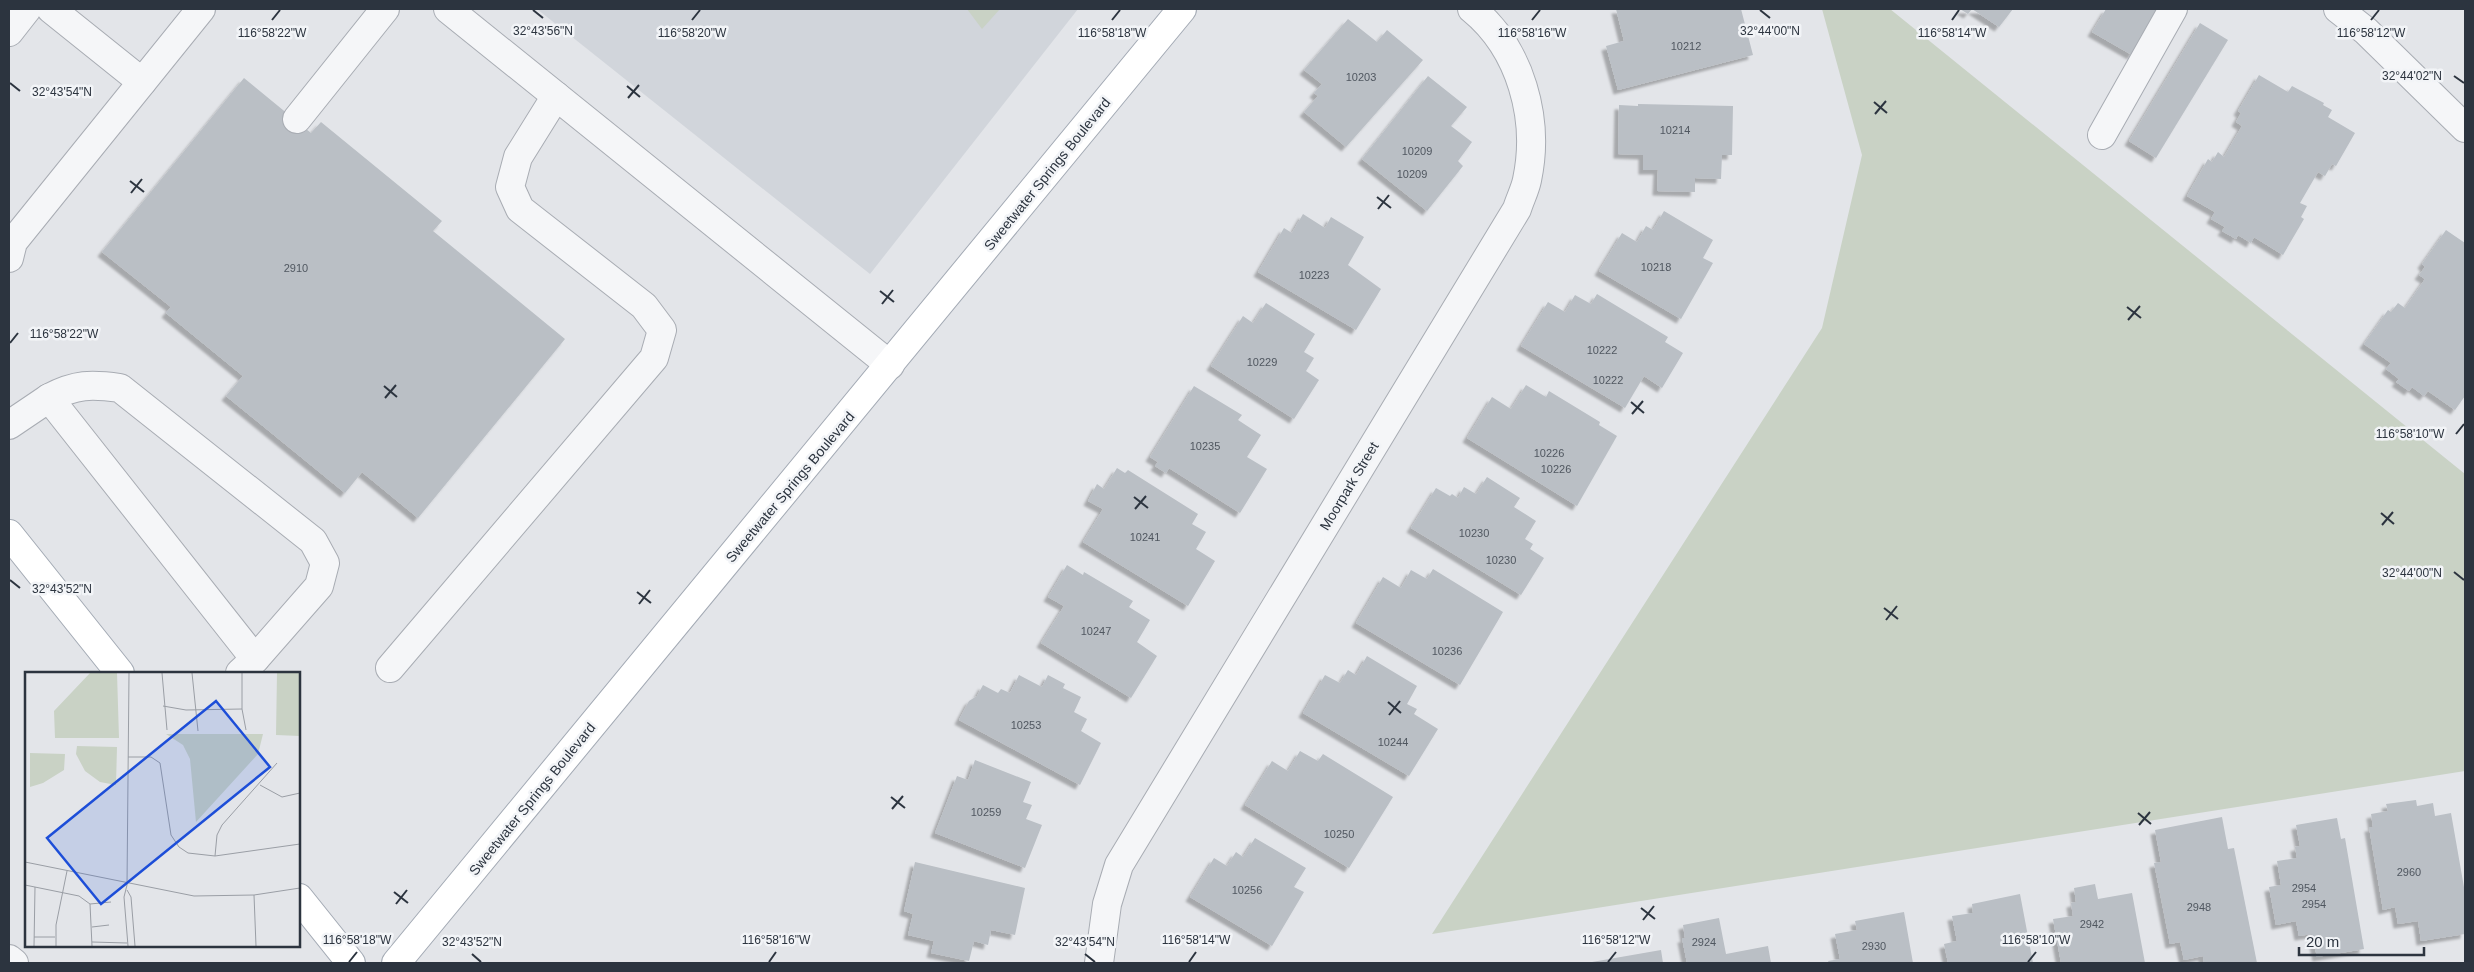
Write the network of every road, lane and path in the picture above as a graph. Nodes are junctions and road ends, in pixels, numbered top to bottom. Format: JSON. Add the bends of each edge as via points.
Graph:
{"nodes":[{"id":1,"x":27,"y":9,"type":"edge"},
{"id":2,"x":51,"y":9,"type":"edge"},
{"id":3,"x":201,"y":9,"type":"edge"},
{"id":4,"x":385,"y":9,"type":"edge"},
{"id":5,"x":448,"y":9,"type":"edge"},
{"id":6,"x":1182,"y":9,"type":"edge"},
{"id":7,"x":1472,"y":9,"type":"edge"},
{"id":8,"x":2173,"y":9,"type":"edge"},
{"id":9,"x":2338,"y":9,"type":"edge"},
{"id":10,"x":9,"y":32,"type":"edge"},
{"id":11,"x":142,"y":82,"type":"junction"},
{"id":12,"x":556,"y":96,"type":"junction"},
{"id":13,"x":297,"y":119,"type":"dead end"},
{"id":14,"x":2465,"y":128,"type":"edge"},
{"id":15,"x":2102,"y":135,"type":"dead end"},
{"id":16,"x":9,"y":258,"type":"edge"},
{"id":17,"x":890,"y":365,"type":"junction"},
{"id":18,"x":50,"y":398,"type":"junction"},
{"id":19,"x":9,"y":425,"type":"edge"},
{"id":20,"x":9,"y":534,"type":"edge"},
{"id":21,"x":248,"y":666,"type":"edge"},
{"id":22,"x":390,"y":668,"type":"dead end"},
{"id":23,"x":119,"y":672,"type":"edge"},
{"id":24,"x":300,"y":899,"type":"edge"},
{"id":25,"x":9,"y":960,"type":"edge"},
{"id":26,"x":14,"y":963,"type":"edge"},
{"id":27,"x":351,"y":963,"type":"edge"},
{"id":28,"x":396,"y":963,"type":"edge"},
{"id":29,"x":1099,"y":963,"type":"edge"}],
"edges":[{"from":1,"to":10,"type":"street"},
{"from":2,"to":11,"type":"street"},
{"from":3,"to":11,"type":"street"},
{"from":4,"to":13,"type":"street"},
{"from":5,"to":12,"type":"street"},
{"from":6,"to":17,"type":"main road","name":"Sweetwater Springs Boulevard"},
{"from":7,"to":29,"type":"street","name":"Moorpark Street","via":[[1498,37],[1514,63],[1525,93],[1531,151],[1527,181],[1517,209],[1119,865],[1107,904]]},
{"from":8,"to":15,"type":"street"},
{"from":9,"to":14,"type":"street","via":[[2366,30]]},
{"from":11,"to":16,"type":"street","via":[[14,242]]},
{"from":12,"to":17,"type":"street"},
{"from":12,"to":22,"type":"street","via":[[518,157],[510,187],[520,209],[644,306],[662,330],[654,358]]},
{"from":17,"to":28,"type":"main road","name":"Sweetwater Springs Boulevard"},
{"from":18,"to":19,"type":"street"},
{"from":18,"to":21,"type":"street"},
{"from":18,"to":21,"type":"street","via":[[68,388],[89,384],[120,388],[313,541],[325,563],[319,586]]},
{"from":20,"to":23,"type":"main road"},
{"from":24,"to":27,"type":"main road"},
{"from":25,"to":26,"type":"street"}]}
